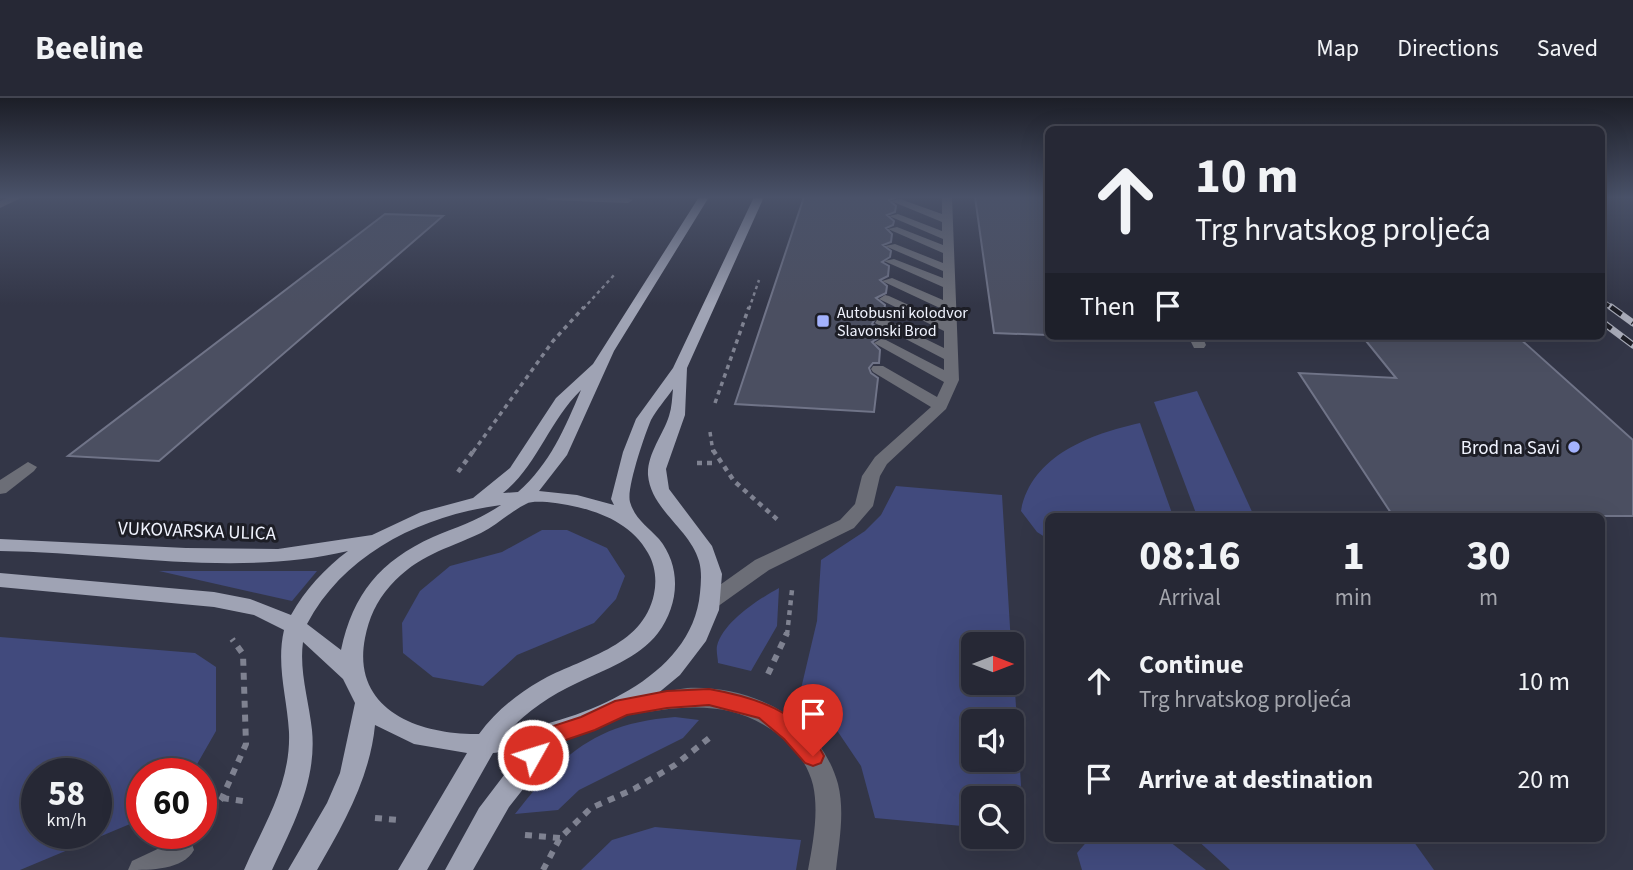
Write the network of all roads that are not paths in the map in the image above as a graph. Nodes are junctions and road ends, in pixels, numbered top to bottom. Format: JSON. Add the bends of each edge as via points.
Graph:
{"nodes":[{"id":1,"x":681,"y":233,"type":"edge"},
{"id":2,"x":743,"y":233,"type":"edge"},
{"id":3,"x":947,"y":233,"type":"edge"},
{"id":4,"x":891,"y":246,"type":"dead end"},
{"id":5,"x":890,"y":261,"type":"dead end"},
{"id":6,"x":949,"y":277,"type":"junction"},
{"id":7,"x":888,"y":281,"type":"dead end"},
{"id":8,"x":885,"y":299,"type":"dead end"},
{"id":9,"x":950,"y":308,"type":"junction"},
{"id":10,"x":882,"y":323,"type":"dead end"},
{"id":11,"x":951,"y":329,"type":"junction"},
{"id":12,"x":881,"y":343,"type":"dead end"},
{"id":13,"x":950,"y":356,"type":"junction"},
{"id":14,"x":599,"y":365,"type":"junction"},
{"id":15,"x":680,"y":369,"type":"junction"},
{"id":16,"x":878,"y":369,"type":"dead end"},
{"id":17,"x":952,"y":380,"type":"junction"},
{"id":18,"x":941,"y":405,"type":"junction"},
{"id":19,"x":28,"y":467,"type":"dead end"},
{"id":20,"x":0,"y":489,"type":"edge"},
{"id":21,"x":522,"y":497,"type":"junction"},
{"id":22,"x":475,"y":503,"type":"junction"},
{"id":23,"x":629,"y":521,"type":"junction"},
{"id":24,"x":389,"y":534,"type":"junction"},
{"id":25,"x":0,"y":545,"type":"edge"},
{"id":26,"x":0,"y":580,"type":"edge"},
{"id":27,"x":710,"y":602,"type":"junction"},
{"id":28,"x":295,"y":626,"type":"junction"},
{"id":29,"x":352,"y":674,"type":"junction"},
{"id":30,"x":365,"y":706,"type":"junction"},
{"id":31,"x":623,"y":707,"type":"junction"},
{"id":32,"x":552,"y":736,"type":"junction"},
{"id":33,"x":486,"y":744,"type":"junction"},
{"id":34,"x":181,"y":850,"type":"dead end"},
{"id":35,"x":142,"y":870,"type":"edge"},
{"id":36,"x":258,"y":870,"type":"edge"},
{"id":37,"x":303,"y":870,"type":"edge"},
{"id":38,"x":412,"y":870,"type":"edge"},
{"id":39,"x":458,"y":870,"type":"edge"},
{"id":40,"x":822,"y":870,"type":"edge"}],
"edges":[{"from":1,"to":14,"type":"main road"},
{"from":2,"to":15,"type":"main road"},
{"from":3,"to":6,"type":"street"},
{"from":4,"to":6,"type":"street"},
{"from":5,"to":6,"type":"street"},
{"from":6,"to":9,"type":"street"},
{"from":7,"to":9,"type":"street"},
{"from":8,"to":11,"type":"street"},
{"from":9,"to":11,"type":"street"},
{"from":10,"to":13,"type":"street"},
{"from":11,"to":13,"type":"street"},
{"from":12,"to":17,"type":"street"},
{"from":13,"to":17,"type":"street"},
{"from":14,"to":21,"type":"main road","via":[[568,440],[550,468]]},
{"from":14,"to":22,"type":"main road","via":[[561,401],[517,471]]},
{"from":15,"to":23,"type":"main road","via":[[644,419],[631,452],[620,499]]},
{"from":15,"to":27,"type":"main road","via":[[677,414],[657,476],[663,496],[702,547],[712,573]]},
{"from":16,"to":18,"type":"street"},
{"from":17,"to":18,"type":"street"},
{"from":18,"to":27,"type":"street","via":[[881,461],[871,476],[864,506],[848,524],[762,565]]},
{"from":19,"to":20,"type":"street"},
{"from":21,"to":22,"type":"main road"},
{"from":21,"to":23,"type":"main road","via":[[583,501]]},
{"from":21,"to":29,"type":"main road","via":[[477,528],[416,553],[374,590],[352,644]]},
{"from":22,"to":24,"type":"main road","via":[[426,516]]},
{"from":23,"to":33,"type":"main road","via":[[643,532],[664,566],[667,588],[658,614],[645,634],[623,653],[556,682],[502,722]]},
{"from":24,"to":25,"type":"main road","name":"VUKOVARSKA ULICA","via":[[347,547],[271,557]]},
{"from":24,"to":28,"type":"main road","via":[[328,578]]},
{"from":26,"to":28,"type":"main road","via":[[234,603]]},
{"from":27,"to":31,"type":"main road","via":[[699,634],[681,659]]},
{"from":28,"to":29,"type":"main road","via":[[328,649]]},
{"from":28,"to":36,"type":"main road","via":[[289,652],[301,718],[300,763],[287,807]]},
{"from":29,"to":30,"type":"main road"},
{"from":30,"to":33,"type":"main road","via":[[391,725],[425,738]]},
{"from":30,"to":37,"type":"main road","via":[[355,771]]},
{"from":31,"to":32,"type":"main road"},
{"from":31,"to":40,"type":"street","via":[[709,697],[767,712],[792,732],[813,756],[825,784],[828,818]]},
{"from":32,"to":33,"type":"main road"},
{"from":32,"to":39,"type":"main road","via":[[514,778]]},
{"from":33,"to":38,"type":"main road"},
{"from":34,"to":35,"type":"street"}]}
